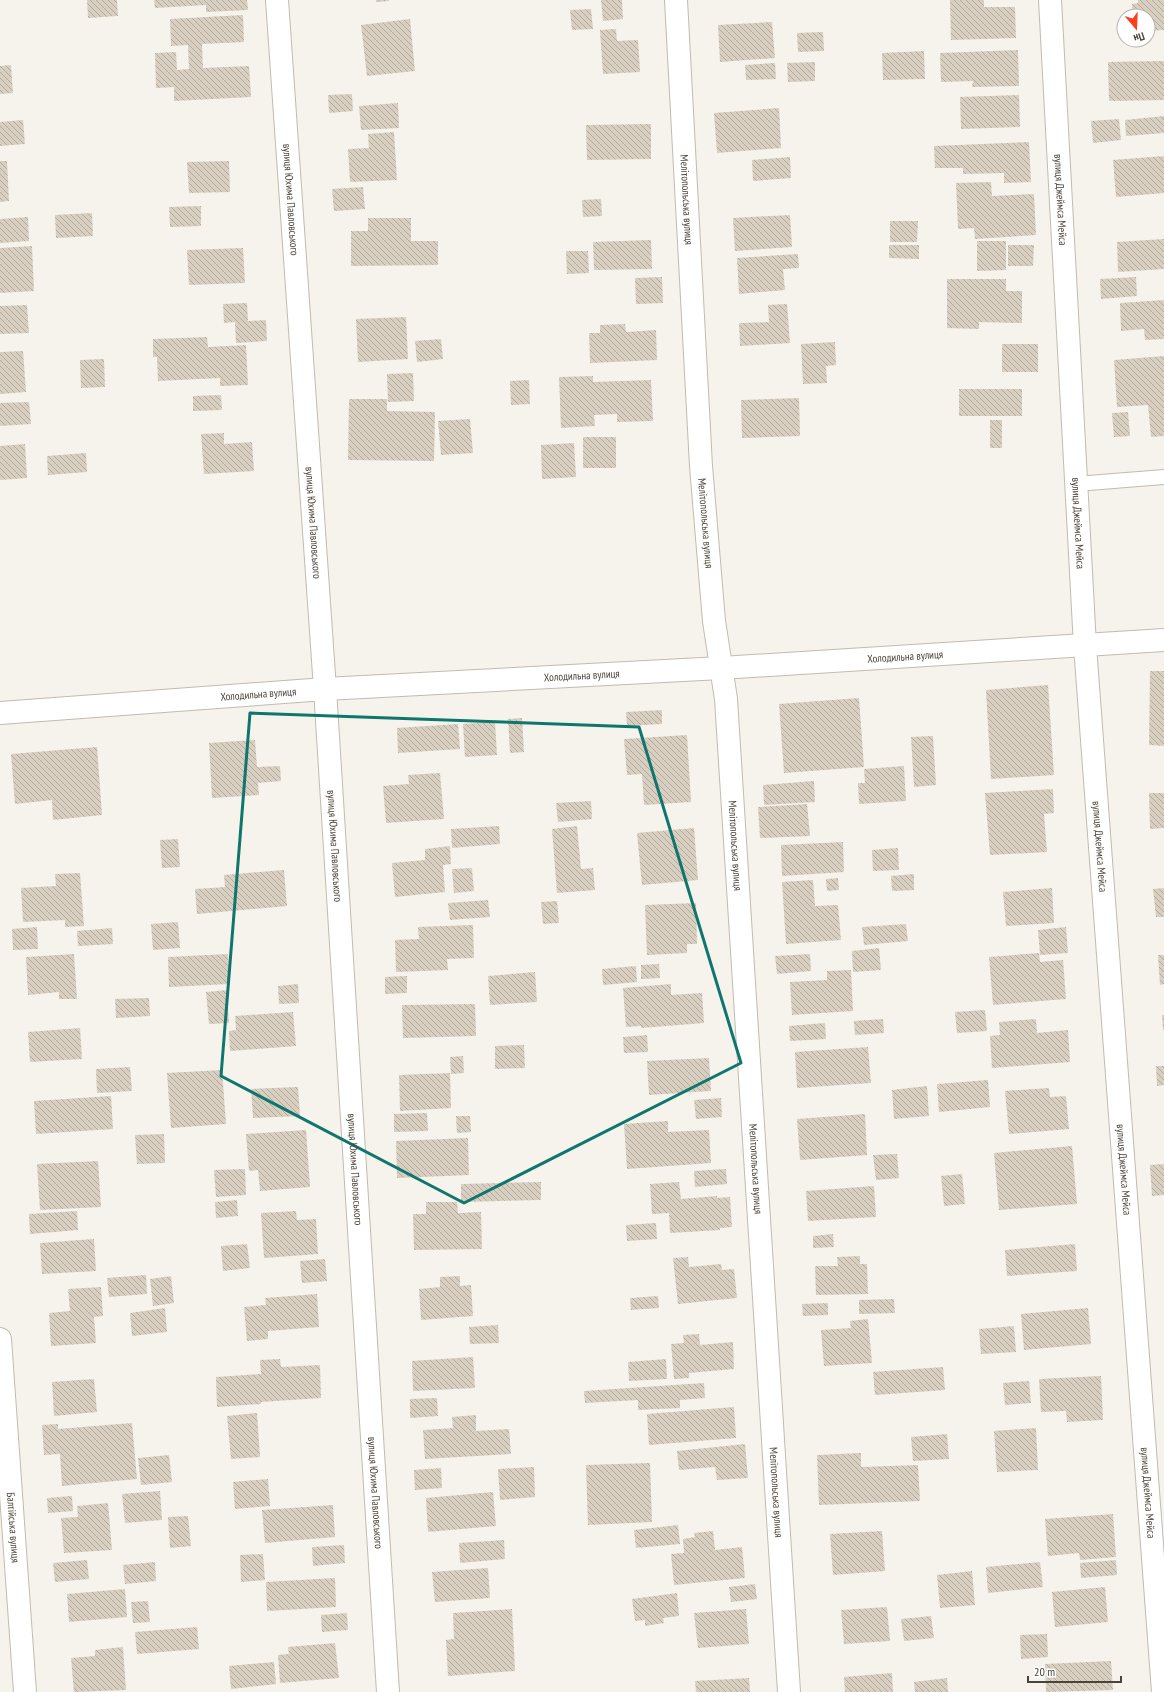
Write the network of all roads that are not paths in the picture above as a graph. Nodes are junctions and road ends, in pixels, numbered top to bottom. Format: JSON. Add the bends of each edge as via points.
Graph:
{"nodes":[{"id":1,"x":277,"y":0,"type":"edge"},
{"id":2,"x":676,"y":0,"type":"edge"},
{"id":3,"x":1050,"y":0,"type":"edge"},
{"id":4,"x":1164,"y":477,"type":"edge"},
{"id":5,"x":1076,"y":484,"type":"junction"},
{"id":6,"x":1164,"y":640,"type":"edge"},
{"id":7,"x":1085,"y":646,"type":"junction"},
{"id":8,"x":721,"y":668,"type":"junction"},
{"id":9,"x":325,"y":689,"type":"junction"},
{"id":10,"x":0,"y":713,"type":"edge"},
{"id":11,"x":0,"y":1339,"type":"edge"},
{"id":12,"x":25,"y":1692,"type":"edge"},
{"id":13,"x":388,"y":1692,"type":"edge"},
{"id":14,"x":789,"y":1692,"type":"edge"},
{"id":15,"x":1164,"y":1692,"type":"edge"}],
"edges":[{"from":1,"to":9,"type":"street","name":"вулиця Юхима Павловського"},
{"from":2,"to":8,"type":"street","name":"Мелітопольська вулиця","via":[[701,466],[714,621]]},
{"from":3,"to":5,"type":"street","name":"вулиця Джеймса Мейса"},
{"from":4,"to":5,"type":"lane"},
{"from":5,"to":7,"type":"street","name":"вулиця Джеймса Мейса"},
{"from":6,"to":7,"type":"street","name":"Холодильна вулиця"},
{"from":7,"to":8,"type":"street","name":"Холодильна вулиця"},
{"from":7,"to":15,"type":"street","name":"вулиця Джеймса Мейса"},
{"from":8,"to":9,"type":"street","name":"Холодильна вулиця"},
{"from":8,"to":14,"type":"street","name":"Мелітопольська вулиця","via":[[726,699]]},
{"from":9,"to":10,"type":"street","name":"Холодильна вулиця"},
{"from":9,"to":13,"type":"street","name":"вулиця Юхима Павловського"},
{"from":11,"to":12,"type":"street","name":"Балтійська вулиця"}]}
